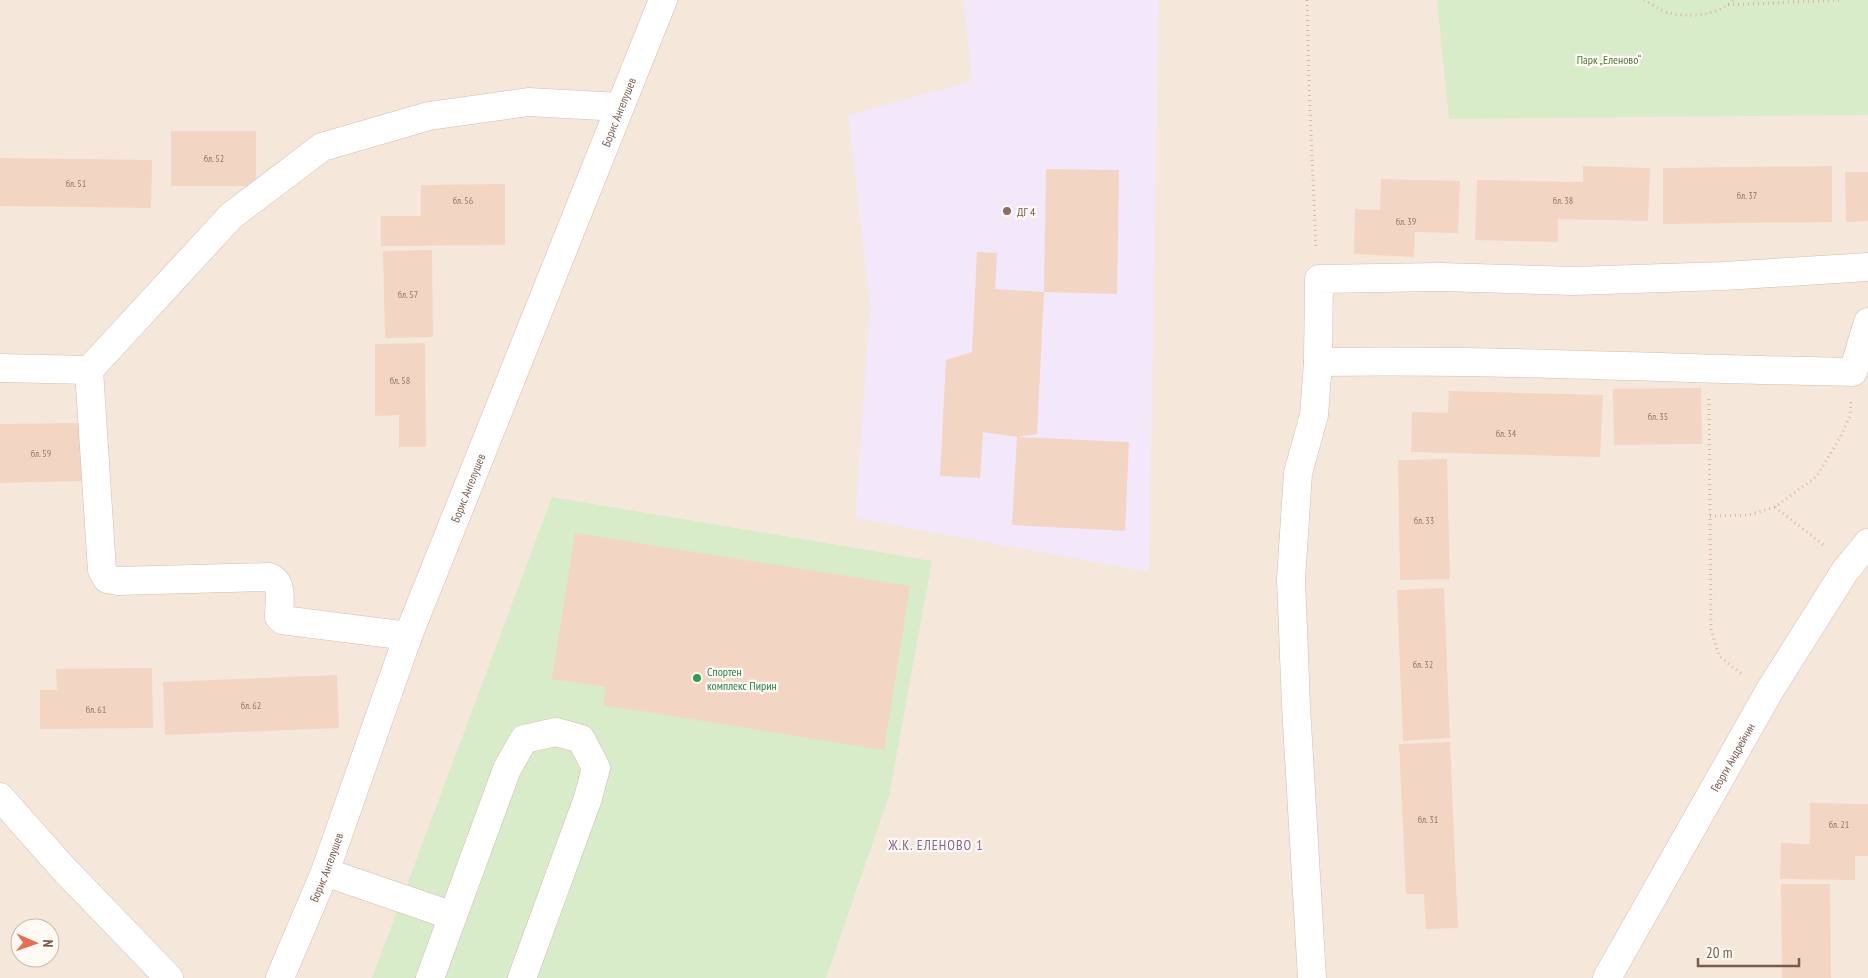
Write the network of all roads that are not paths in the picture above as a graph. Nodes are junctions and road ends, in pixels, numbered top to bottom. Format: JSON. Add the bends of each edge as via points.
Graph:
{"nodes":[{"id":1,"x":663,"y":0,"type":"edge"},
{"id":2,"x":620,"y":107,"type":"junction"},
{"id":3,"x":1868,"y":267,"type":"edge"},
{"id":4,"x":1868,"y":322,"type":"edge"},
{"id":5,"x":1318,"y":362,"type":"junction"},
{"id":6,"x":0,"y":368,"type":"edge"},
{"id":7,"x":89,"y":370,"type":"junction"},
{"id":8,"x":1868,"y":543,"type":"edge"},
{"id":9,"x":408,"y":636,"type":"junction"},
{"id":10,"x":0,"y":797,"type":"edge"},
{"id":11,"x":325,"y":872,"type":"junction"},
{"id":12,"x":453,"y":916,"type":"junction"},
{"id":13,"x":169,"y":978,"type":"edge"},
{"id":14,"x":280,"y":978,"type":"edge"},
{"id":15,"x":430,"y":978,"type":"edge"},
{"id":16,"x":522,"y":978,"type":"edge"},
{"id":17,"x":1312,"y":978,"type":"edge"},
{"id":18,"x":1607,"y":978,"type":"edge"}],
"edges":[{"from":1,"to":2,"type":"street","name":"Борис Ангелушев"},
{"from":2,"to":7,"type":"street","via":[[528,102],[429,116],[322,147],[231,216]]},
{"from":2,"to":9,"type":"street","name":"Борис Ангелушев"},
{"from":3,"to":5,"type":"street","via":[[1574,281],[1319,279]]},
{"from":4,"to":5,"type":"street","via":[[1854,372],[1414,360]]},
{"from":5,"to":17,"type":"street","via":[[1314,414],[1298,473],[1291,579]]},
{"from":6,"to":7,"type":"street"},
{"from":7,"to":9,"type":"street","via":[[102,570],[106,579],[269,577],[279,585],[279,617],[282,620]]},
{"from":8,"to":18,"type":"street","name":"Георги Андрейчин","via":[[1845,571],[1770,690]]},
{"from":9,"to":11,"type":"street","name":"Борис Ангелушев"},
{"from":10,"to":13,"type":"street"},
{"from":11,"to":12,"type":"street"},
{"from":11,"to":14,"type":"street","name":"Борис Ангелушев"},
{"from":12,"to":15,"type":"street"},
{"from":12,"to":16,"type":"street","via":[[507,768],[524,740],[556,732],[581,739],[596,768]]}]}
